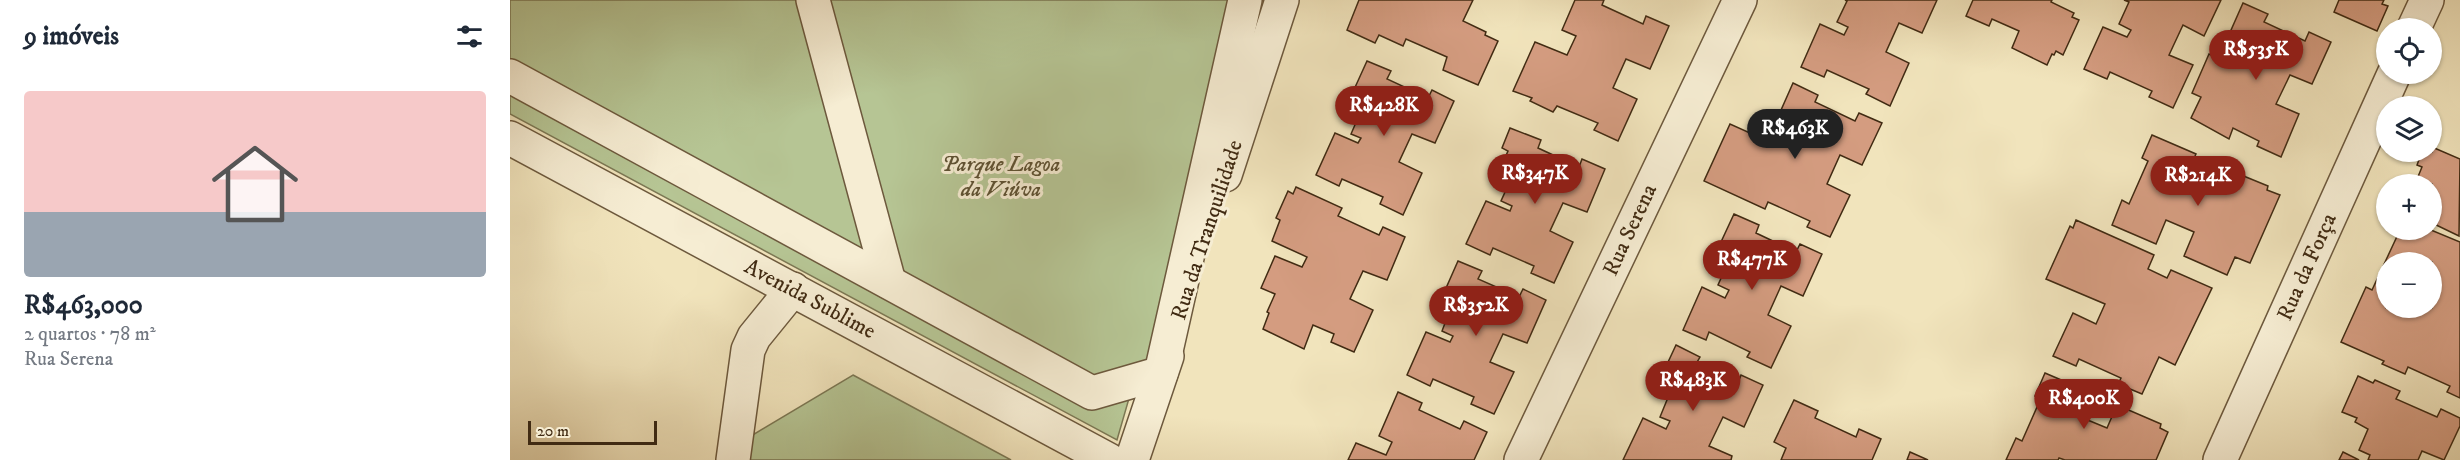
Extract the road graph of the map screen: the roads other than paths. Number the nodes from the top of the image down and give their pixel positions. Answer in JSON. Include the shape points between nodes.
{"nodes":[{"id":1,"x":813,"y":0,"type":"edge"},
{"id":2,"x":1245,"y":0,"type":"edge"},
{"id":3,"x":1282,"y":0,"type":"edge"},
{"id":4,"x":1740,"y":0,"type":"edge"},
{"id":5,"x":2427,"y":0,"type":"edge"},
{"id":6,"x":2419,"y":18,"type":"edge"},
{"id":7,"x":510,"y":76,"type":"edge"},
{"id":8,"x":2389,"y":84,"type":"edge"},
{"id":9,"x":510,"y":138,"type":"edge"},
{"id":10,"x":889,"y":282,"type":"junction"},
{"id":11,"x":793,"y":289,"type":"junction"},
{"id":12,"x":1161,"y":373,"type":"junction"},
{"id":13,"x":733,"y":460,"type":"edge"},
{"id":14,"x":1109,"y":460,"type":"edge"},
{"id":15,"x":1132,"y":460,"type":"edge"},
{"id":16,"x":1521,"y":460,"type":"edge"},
{"id":17,"x":2220,"y":460,"type":"edge"}],
"edges":[{"from":1,"to":10,"type":"street"},
{"from":2,"to":12,"type":"street"},
{"from":3,"to":12,"type":"street","name":"Rua da Tranquilidade"},
{"from":4,"to":16,"type":"street","name":"Rua Serena"},
{"from":5,"to":6,"type":"street"},
{"from":7,"to":10,"type":"street"},
{"from":8,"to":17,"type":"street","name":"Rua da Força"},
{"from":9,"to":11,"type":"street","name":"Avenida Sublime"},
{"from":10,"to":12,"type":"street","via":[[1092,393]]},
{"from":11,"to":13,"type":"street","via":[[748,350]]},
{"from":11,"to":14,"type":"street","name":"Avenida Sublime"},
{"from":12,"to":15,"type":"street","name":"Rua da Tranquilidade"}]}
